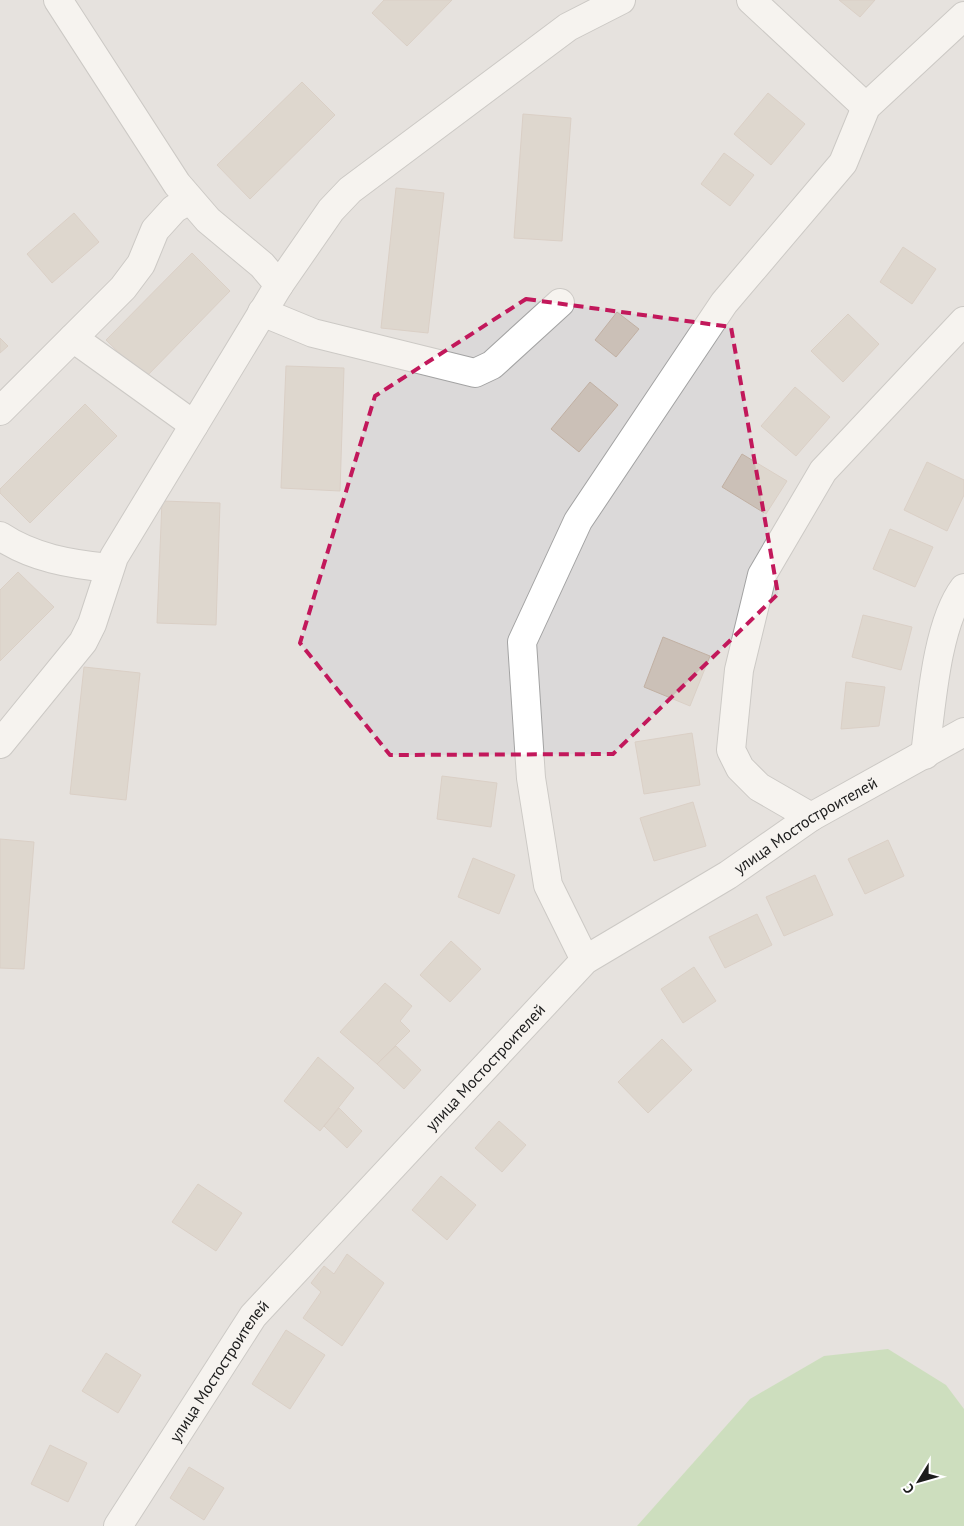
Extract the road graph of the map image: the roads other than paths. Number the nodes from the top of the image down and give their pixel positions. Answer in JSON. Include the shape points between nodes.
{"nodes":[{"id":1,"x":58,"y":0,"type":"edge"},
{"id":2,"x":621,"y":0,"type":"edge"},
{"id":3,"x":751,"y":0,"type":"edge"},
{"id":4,"x":964,"y":16,"type":"edge"},
{"id":5,"x":866,"y":107,"type":"junction"},
{"id":6,"x":189,"y":200,"type":"junction"},
{"id":7,"x":279,"y":285,"type":"junction"},
{"id":8,"x":560,"y":303,"type":"dead end"},
{"id":9,"x":262,"y":312,"type":"junction"},
{"id":10,"x":964,"y":321,"type":"edge"},
{"id":11,"x":73,"y":338,"type":"junction"},
{"id":12,"x":0,"y":411,"type":"edge"},
{"id":13,"x":194,"y":425,"type":"junction"},
{"id":14,"x":0,"y":536,"type":"edge"},
{"id":15,"x":109,"y":568,"type":"junction"},
{"id":16,"x":964,"y":588,"type":"edge"},
{"id":17,"x":964,"y":732,"type":"edge"},
{"id":18,"x":0,"y":744,"type":"edge"},
{"id":19,"x":925,"y":755,"type":"junction"},
{"id":20,"x":811,"y":817,"type":"junction"},
{"id":21,"x":585,"y":960,"type":"junction"},
{"id":22,"x":118,"y":1526,"type":"edge"}],
"edges":[{"from":1,"to":6,"type":"street"},
{"from":2,"to":7,"type":"street","via":[[568,27],[350,190],[331,210]]},
{"from":3,"to":5,"type":"street"},
{"from":4,"to":5,"type":"street"},
{"from":5,"to":21,"type":"street","via":[[843,163],[724,303],[578,521],[522,642],[531,778],[548,885]]},
{"from":6,"to":7,"type":"street","via":[[226,237],[262,265]]},
{"from":6,"to":11,"type":"street","via":[[163,220],[147,245],[134,276]]},
{"from":7,"to":9,"type":"street"},
{"from":8,"to":9,"type":"street","via":[[492,365],[475,373],[313,333]]},
{"from":9,"to":13,"type":"street"},
{"from":10,"to":20,"type":"street","via":[[823,471],[762,575],[739,670],[731,750],[740,768],[759,787]]},
{"from":11,"to":12,"type":"street"},
{"from":11,"to":13,"type":"street"},
{"from":13,"to":15,"type":"street"},
{"from":14,"to":15,"type":"street","via":[[54,560]]},
{"from":15,"to":18,"type":"street","via":[[104,590],[83,642]]},
{"from":16,"to":19,"type":"street","via":[[954,601],[934,673]]},
{"from":17,"to":19,"type":"street","name":"улица Мостостроителей"},
{"from":19,"to":20,"type":"street","name":"улица Мостостроителей"},
{"from":20,"to":21,"type":"street","name":"улица Мостостроителей","via":[[728,875]]},
{"from":21,"to":22,"type":"street","name":"улица Мостостроителей","via":[[253,1316]]}]}
